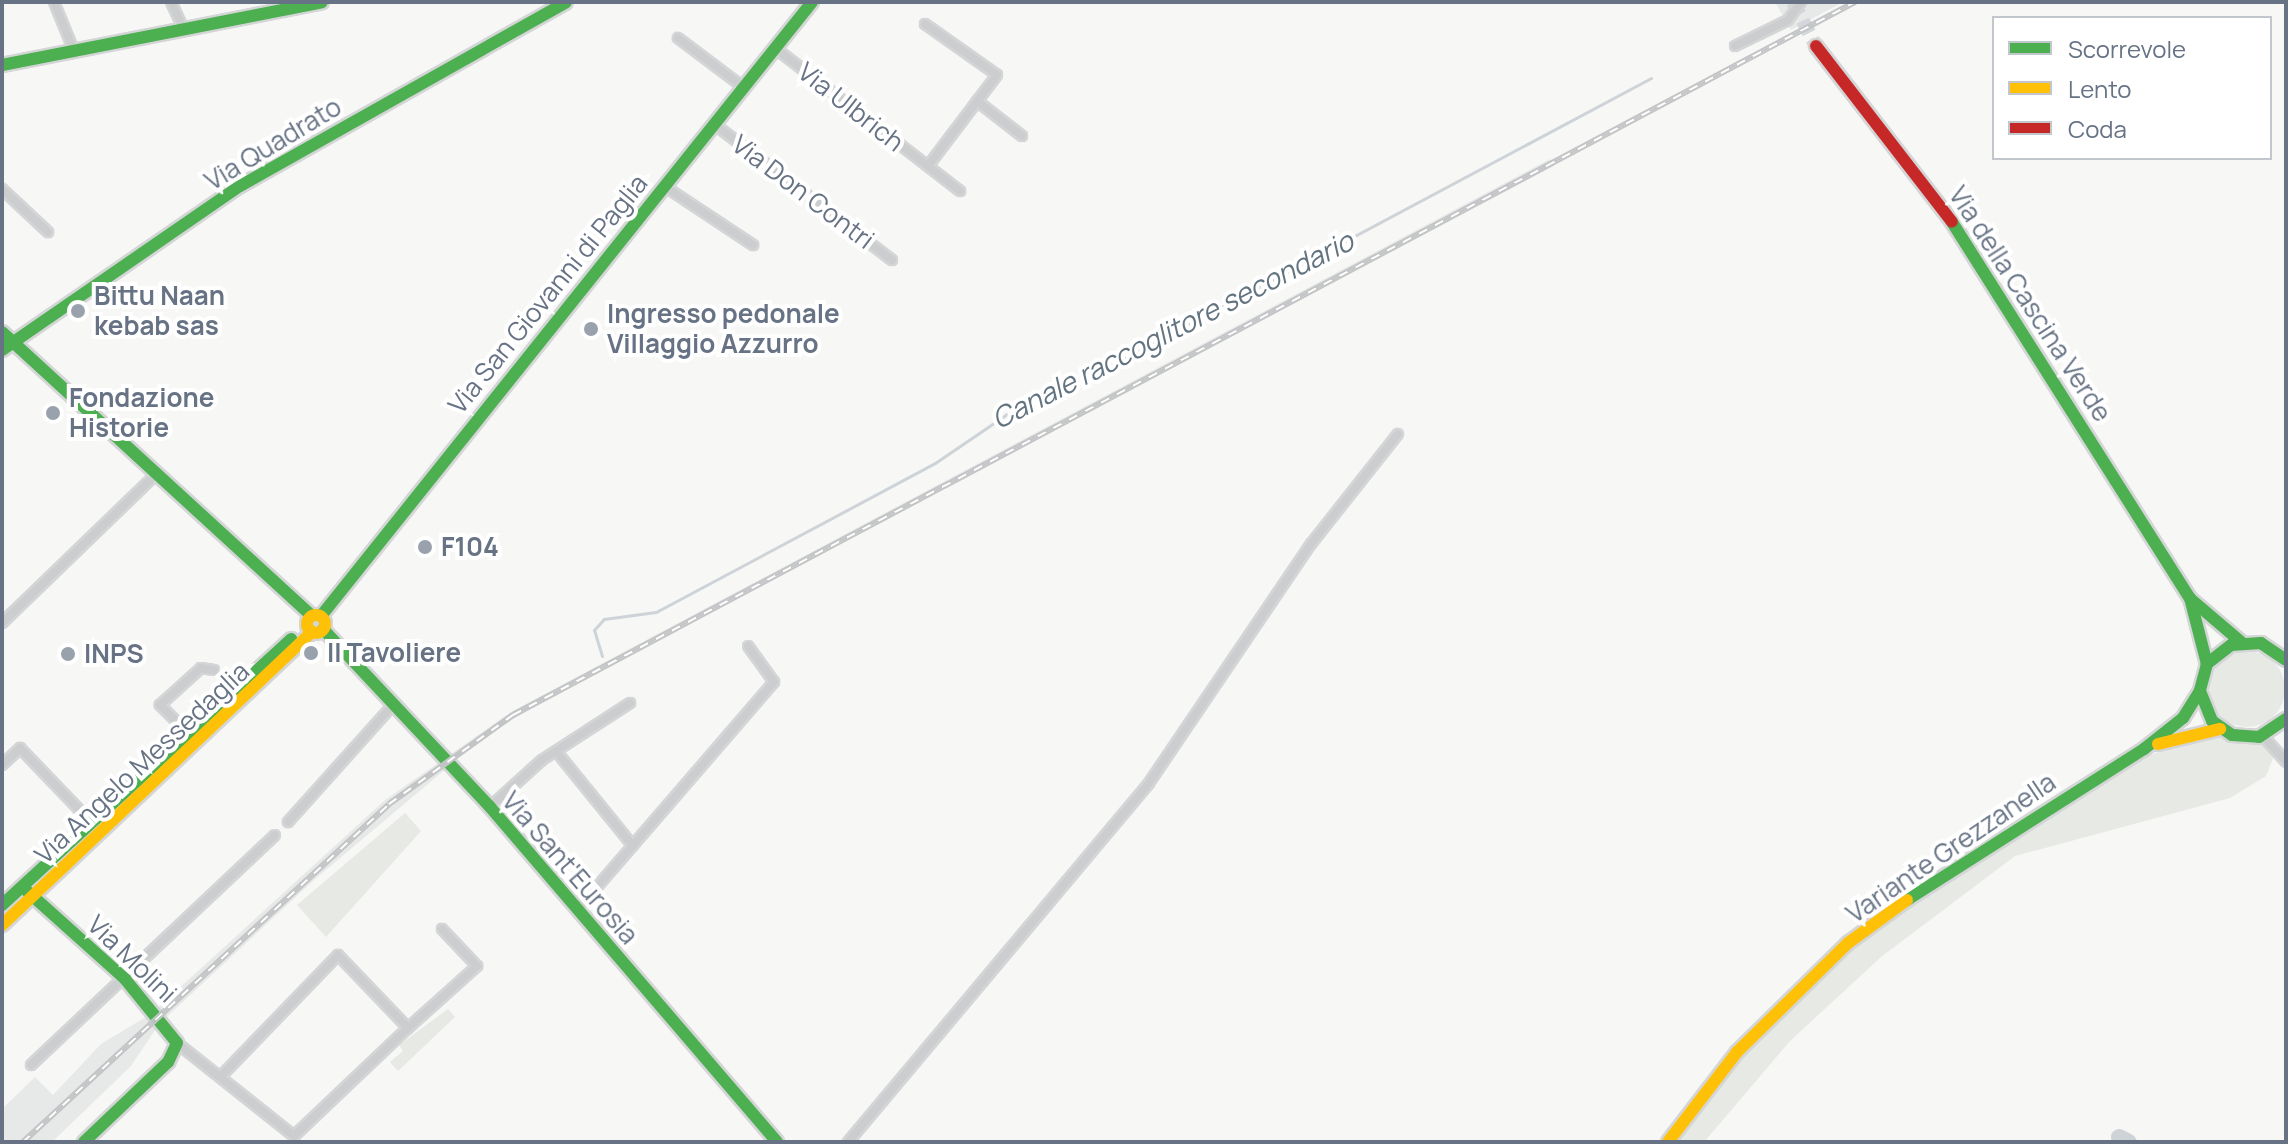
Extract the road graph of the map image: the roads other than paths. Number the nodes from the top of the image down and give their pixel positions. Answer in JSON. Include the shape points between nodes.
{"nodes":[{"id":1,"x":54,"y":2,"type":"edge"},
{"id":2,"x":171,"y":2,"type":"edge"},
{"id":3,"x":322,"y":2,"type":"edge"},
{"id":4,"x":566,"y":2,"type":"edge"},
{"id":5,"x":812,"y":2,"type":"edge"},
{"id":6,"x":1801,"y":2,"type":"edge"},
{"id":7,"x":925,"y":24,"type":"dead end"},
{"id":8,"x":184,"y":30,"type":"junction"},
{"id":9,"x":678,"y":38,"type":"dead end"},
{"id":10,"x":1735,"y":46,"type":"dead end"},
{"id":11,"x":1816,"y":46,"type":"tunnel mouth"},
{"id":12,"x":775,"y":48,"type":"junction"},
{"id":13,"x":74,"y":51,"type":"junction"},
{"id":14,"x":2,"y":65,"type":"edge"},
{"id":15,"x":743,"y":87,"type":"junction"},
{"id":16,"x":977,"y":101,"type":"junction"},
{"id":17,"x":714,"y":124,"type":"junction"},
{"id":18,"x":1022,"y":136,"type":"dead end"},
{"id":19,"x":928,"y":166,"type":"junction"},
{"id":20,"x":664,"y":186,"type":"junction"},
{"id":21,"x":2,"y":189,"type":"edge"},
{"id":22,"x":960,"y":191,"type":"dead end"},
{"id":23,"x":48,"y":232,"type":"dead end"},
{"id":24,"x":753,"y":245,"type":"dead end"},
{"id":25,"x":892,"y":260,"type":"dead end"},
{"id":26,"x":7,"y":336,"type":"edge"},
{"id":27,"x":2,"y":350,"type":"edge"},
{"id":28,"x":1398,"y":434,"type":"dead end"},
{"id":29,"x":153,"y":477,"type":"junction"},
{"id":30,"x":2190,"y":598,"type":"junction"},
{"id":31,"x":2,"y":623,"type":"edge"},
{"id":32,"x":315,"y":624,"type":"junction"},
{"id":33,"x":2241,"y":642,"type":"junction"},
{"id":34,"x":748,"y":646,"type":"dead end"},
{"id":35,"x":2284,"y":655,"type":"edge"},
{"id":36,"x":2207,"y":664,"type":"junction"},
{"id":37,"x":214,"y":670,"type":"dead end"},
{"id":38,"x":224,"y":678,"type":"dead end"},
{"id":39,"x":234,"y":690,"type":"junction"},
{"id":40,"x":2200,"y":691,"type":"junction"},
{"id":41,"x":630,"y":703,"type":"dead end"},
{"id":42,"x":393,"y":705,"type":"junction"},
{"id":43,"x":2285,"y":720,"type":"edge"},
{"id":44,"x":2220,"y":729,"type":"junction"},
{"id":45,"x":188,"y":733,"type":"junction"},
{"id":46,"x":2262,"y":735,"type":"junction"},
{"id":47,"x":2286,"y":736,"type":"edge"},
{"id":48,"x":2144,"y":749,"type":"junction"},
{"id":49,"x":556,"y":751,"type":"junction"},
{"id":50,"x":2286,"y":762,"type":"edge"},
{"id":51,"x":2,"y":765,"type":"edge"},
{"id":52,"x":490,"y":807,"type":"junction"},
{"id":53,"x":91,"y":822,"type":"junction"},
{"id":54,"x":288,"y":822,"type":"dead end"},
{"id":55,"x":275,"y":835,"type":"dead end"},
{"id":56,"x":633,"y":846,"type":"junction"},
{"id":57,"x":17,"y":892,"type":"junction"},
{"id":58,"x":33,"y":895,"type":"junction"},
{"id":59,"x":2,"y":905,"type":"edge"},
{"id":60,"x":578,"y":909,"type":"junction"},
{"id":61,"x":2,"y":925,"type":"edge"},
{"id":62,"x":442,"y":929,"type":"dead end"},
{"id":63,"x":125,"y":979,"type":"junction"},
{"id":64,"x":408,"y":1028,"type":"junction"},
{"id":65,"x":177,"y":1043,"type":"junction"},
{"id":66,"x":31,"y":1065,"type":"dead end"},
{"id":67,"x":221,"y":1076,"type":"junction"},
{"id":68,"x":84,"y":1142,"type":"edge"},
{"id":69,"x":777,"y":1142,"type":"edge"},
{"id":70,"x":848,"y":1142,"type":"edge"},
{"id":71,"x":1668,"y":1142,"type":"edge"}],
"edges":[{"from":1,"to":13,"type":"street"},
{"from":2,"to":8,"type":"street"},
{"from":3,"to":8,"type":"main road"},
{"from":4,"to":26,"type":"main road","name":"Via Quadrato","via":[[240,186]]},
{"from":5,"to":12,"type":"main road","name":"Via San Giovanni di Paglia"},
{"from":6,"to":10,"type":"street","via":[[1788,20]]},
{"from":7,"to":16,"type":"street","name":"Via Ulbrich","via":[[997,75]]},
{"from":8,"to":13,"type":"main road"},
{"from":9,"to":15,"type":"street"},
{"from":11,"to":30,"type":"main road","name":"Via della Cascina Verde","via":[[1946,208]]},
{"from":12,"to":15,"type":"main road","name":"Via San Giovanni di Paglia"},
{"from":12,"to":19,"type":"street","name":"Via Ulbrich"},
{"from":13,"to":14,"type":"main road"},
{"from":15,"to":17,"type":"main road","name":"Via San Giovanni di Paglia"},
{"from":16,"to":18,"type":"street"},
{"from":16,"to":19,"type":"street","name":"Via Ulbrich"},
{"from":17,"to":20,"type":"main road","name":"Via San Giovanni di Paglia"},
{"from":17,"to":25,"type":"street","name":"Via Don Contri"},
{"from":19,"to":22,"type":"street","name":"Via Ulbrich"},
{"from":20,"to":24,"type":"street"},
{"from":20,"to":32,"type":"main road","name":"Via San Giovanni di Paglia"},
{"from":21,"to":23,"type":"street"},
{"from":26,"to":27,"type":"main road","name":"Via Quadrato"},
{"from":26,"to":29,"type":"main road","name":"Via Sant'Eurosia"},
{"from":28,"to":70,"type":"street","via":[[1311,544],[1149,783]]},
{"from":29,"to":31,"type":"street"},
{"from":29,"to":32,"type":"main road","name":"Via Sant'Eurosia"},
{"from":30,"to":33,"type":"main road"},
{"from":30,"to":36,"type":"main road"},
{"from":32,"to":39,"type":"main road","name":"Via Angelo Messedaglia"},
{"from":32,"to":42,"type":"main road","name":"Via Sant'Eurosia"},
{"from":32,"to":58,"type":"main road","name":"Via Angelo Messedaglia"},
{"from":33,"to":35,"type":"main road"},
{"from":33,"to":36,"type":"main road"},
{"from":34,"to":56,"type":"street","via":[[774,682]]},
{"from":36,"to":40,"type":"main road","name":"Variante Grezzanella"},
{"from":37,"to":45,"type":"street","name":"Via Angelo Messedaglia","via":[[201,668],[160,705]]},
{"from":38,"to":39,"type":"street","name":"Via Angelo Messedaglia"},
{"from":39,"to":45,"type":"main road","name":"Via Angelo Messedaglia"},
{"from":40,"to":44,"type":"main road"},
{"from":40,"to":48,"type":"main road","name":"Variante Grezzanella","via":[[2183,718]]},
{"from":41,"to":49,"type":"street"},
{"from":42,"to":52,"type":"main road","name":"Via Sant'Eurosia"},
{"from":42,"to":54,"type":"street"},
{"from":43,"to":46,"type":"main road"},
{"from":43,"to":47,"type":"street"},
{"from":44,"to":46,"type":"main road","name":"Variante Grezzanella"},
{"from":44,"to":48,"type":"main road","name":"Variante Grezzanella"},
{"from":45,"to":53,"type":"main road","name":"Via Angelo Messedaglia"},
{"from":46,"to":50,"type":"street"},
{"from":48,"to":71,"type":"main road","name":"Variante Grezzanella","via":[[1946,871],[1848,943],[1737,1052]]},
{"from":49,"to":52,"type":"street"},
{"from":49,"to":56,"type":"street"},
{"from":51,"to":53,"type":"street","via":[[20,748]]},
{"from":52,"to":60,"type":"main road","name":"Via Sant'Eurosia"},
{"from":53,"to":57,"type":"main road","name":"Via Angelo Messedaglia"},
{"from":55,"to":63,"type":"street"},
{"from":56,"to":60,"type":"street"},
{"from":57,"to":58,"type":"main road"},
{"from":57,"to":59,"type":"main road","name":"Via Angelo Messedaglia"},
{"from":58,"to":61,"type":"main road","name":"Via Angelo Messedaglia"},
{"from":58,"to":63,"type":"main road","name":"Via Molini"},
{"from":60,"to":69,"type":"main road","name":"Via Sant'Eurosia"},
{"from":62,"to":64,"type":"street","via":[[477,966]]},
{"from":63,"to":65,"type":"main road","name":"Via Molini"},
{"from":63,"to":66,"type":"street"},
{"from":64,"to":67,"type":"street","via":[[294,1136]]},
{"from":64,"to":67,"type":"street","via":[[338,955]]},
{"from":65,"to":67,"type":"street"},
{"from":65,"to":68,"type":"main road","name":"Via Molini","via":[[168,1062]]}]}
